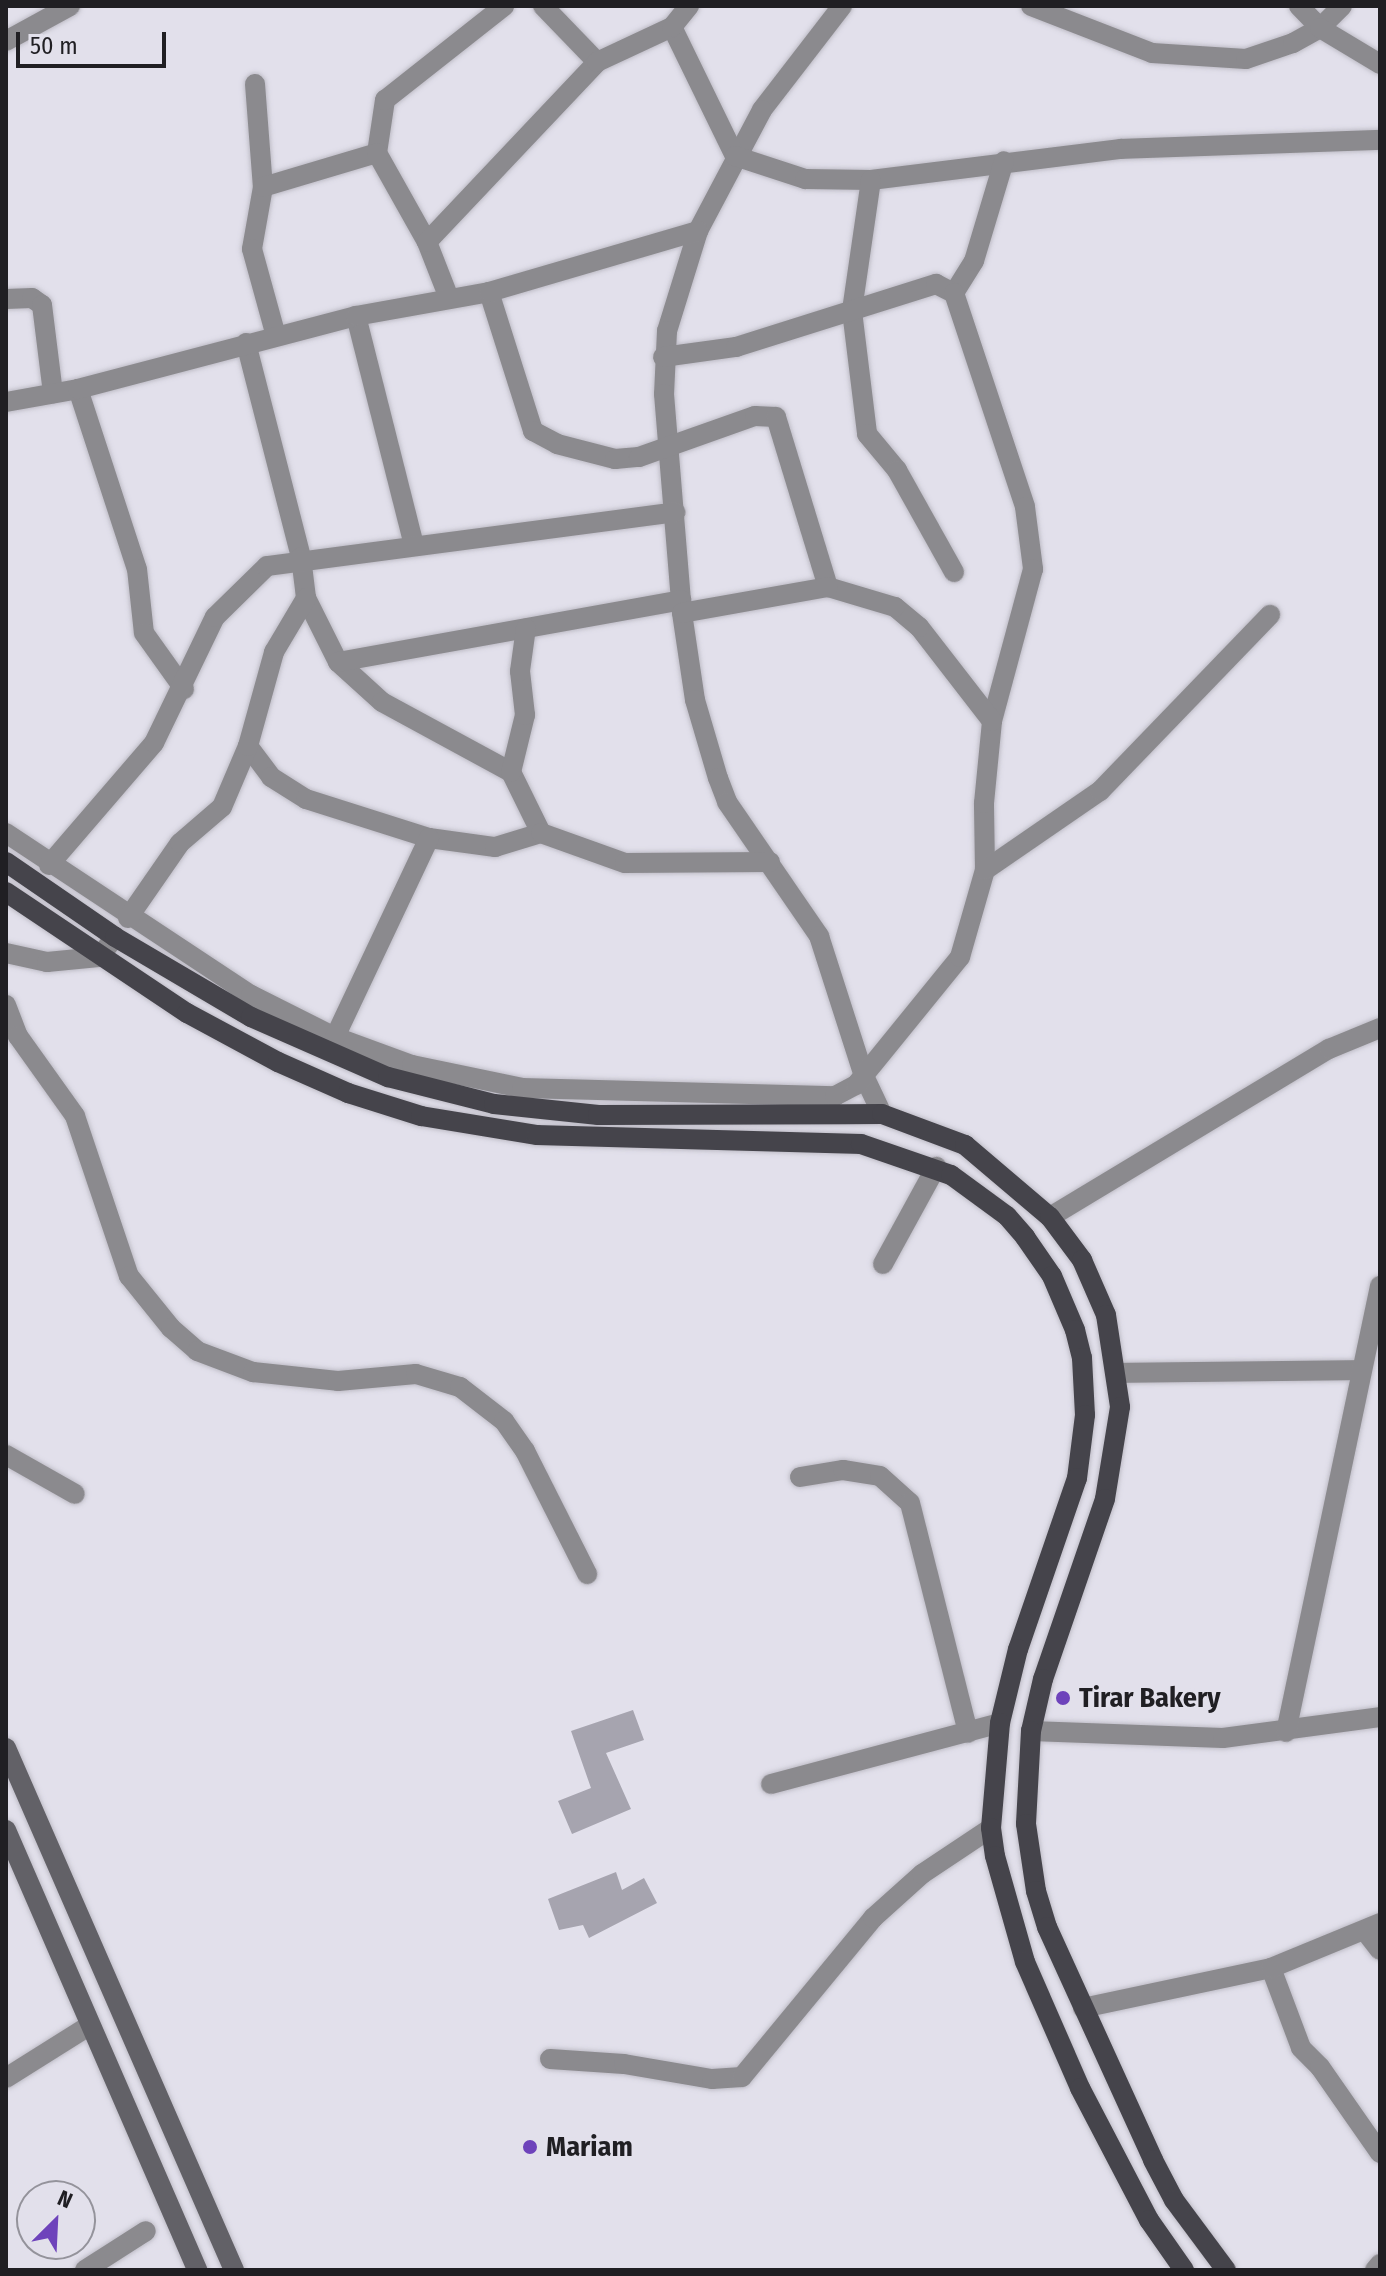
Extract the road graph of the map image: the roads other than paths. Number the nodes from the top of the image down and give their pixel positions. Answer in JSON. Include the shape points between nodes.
{"nodes":[{"id":1,"x":70,"y":6,"type":"edge"},
{"id":2,"x":504,"y":6,"type":"edge"},
{"id":3,"x":543,"y":6,"type":"edge"},
{"id":4,"x":689,"y":6,"type":"edge"},
{"id":5,"x":842,"y":6,"type":"edge"},
{"id":6,"x":1031,"y":6,"type":"edge"},
{"id":7,"x":1299,"y":6,"type":"edge"},
{"id":8,"x":1342,"y":6,"type":"edge"},
{"id":9,"x":672,"y":27,"type":"junction"},
{"id":10,"x":1320,"y":28,"type":"junction"},
{"id":11,"x":6,"y":41,"type":"edge"},
{"id":12,"x":597,"y":62,"type":"junction"},
{"id":13,"x":1380,"y":64,"type":"edge"},
{"id":14,"x":255,"y":84,"type":"dead end"},
{"id":15,"x":1380,"y":140,"type":"edge"},
{"id":16,"x":377,"y":153,"type":"junction"},
{"id":17,"x":735,"y":156,"type":"junction"},
{"id":18,"x":1004,"y":161,"type":"junction"},
{"id":19,"x":871,"y":180,"type":"junction"},
{"id":20,"x":263,"y":187,"type":"junction"},
{"id":21,"x":698,"y":231,"type":"junction"},
{"id":22,"x":427,"y":242,"type":"junction"},
{"id":23,"x":489,"y":292,"type":"junction"},
{"id":24,"x":954,"y":293,"type":"junction"},
{"id":25,"x":449,"y":298,"type":"junction"},
{"id":26,"x":6,"y":299,"type":"edge"},
{"id":27,"x":852,"y":311,"type":"junction"},
{"id":28,"x":356,"y":316,"type":"junction"},
{"id":29,"x":276,"y":336,"type":"junction"},
{"id":30,"x":246,"y":343,"type":"junction"},
{"id":31,"x":663,"y":357,"type":"junction"},
{"id":32,"x":78,"y":389,"type":"junction"},
{"id":33,"x":53,"y":393,"type":"junction"},
{"id":34,"x":6,"y":402,"type":"edge"},
{"id":35,"x":670,"y":446,"type":"junction"},
{"id":36,"x":675,"y":512,"type":"junction"},
{"id":37,"x":414,"y":546,"type":"junction"},
{"id":38,"x":301,"y":557,"type":"junction"},
{"id":39,"x":954,"y":572,"type":"dead end"},
{"id":40,"x":828,"y":587,"type":"junction"},
{"id":41,"x":306,"y":598,"type":"junction"},
{"id":42,"x":681,"y":606,"type":"junction"},
{"id":43,"x":1270,"y":615,"type":"dead end"},
{"id":44,"x":526,"y":628,"type":"junction"},
{"id":45,"x":338,"y":662,"type":"junction"},
{"id":46,"x":184,"y":689,"type":"junction"},
{"id":47,"x":992,"y":721,"type":"junction"},
{"id":48,"x":248,"y":746,"type":"junction"},
{"id":49,"x":511,"y":772,"type":"junction"},
{"id":50,"x":6,"y":833,"type":"edge"},
{"id":51,"x":541,"y":833,"type":"junction"},
{"id":52,"x":429,"y":838,"type":"junction"},
{"id":53,"x":6,"y":862,"type":"edge"},
{"id":54,"x":770,"y":862,"type":"junction"},
{"id":55,"x":49,"y":865,"type":"junction"},
{"id":56,"x":985,"y":870,"type":"junction"},
{"id":57,"x":6,"y":892,"type":"edge"},
{"id":58,"x":128,"y":918,"type":"junction"},
{"id":59,"x":115,"y":937,"type":"junction"},
{"id":60,"x":6,"y":953,"type":"edge"},
{"id":61,"x":99,"y":957,"type":"junction"},
{"id":62,"x":205,"y":991,"type":"junction"},
{"id":63,"x":6,"y":1005,"type":"edge"},
{"id":64,"x":187,"y":1013,"type":"junction"},
{"id":65,"x":1380,"y":1028,"type":"edge"},
{"id":66,"x":335,"y":1037,"type":"junction"},
{"id":67,"x":864,"y":1076,"type":"junction"},
{"id":68,"x":835,"y":1096,"type":"junction"},
{"id":69,"x":877,"y":1113,"type":"junction"},
{"id":70,"x":965,"y":1145,"type":"junction"},
{"id":71,"x":943,"y":1171,"type":"junction"},
{"id":72,"x":1050,"y":1217,"type":"junction"},
{"id":73,"x":883,"y":1264,"type":"dead end"},
{"id":74,"x":1380,"y":1286,"type":"edge"},
{"id":75,"x":1359,"y":1370,"type":"junction"},
{"id":76,"x":1118,"y":1373,"type":"junction"},
{"id":77,"x":6,"y":1455,"type":"edge"},
{"id":78,"x":800,"y":1477,"type":"dead end"},
{"id":79,"x":75,"y":1494,"type":"dead end"},
{"id":80,"x":587,"y":1574,"type":"dead end"},
{"id":81,"x":1380,"y":1717,"type":"edge"},
{"id":82,"x":1000,"y":1723,"type":"junction"},
{"id":83,"x":1031,"y":1731,"type":"junction"},
{"id":84,"x":1286,"y":1732,"type":"junction"},
{"id":85,"x":968,"y":1733,"type":"junction"},
{"id":86,"x":6,"y":1748,"type":"edge"},
{"id":87,"x":771,"y":1784,"type":"dead end"},
{"id":88,"x":991,"y":1828,"type":"junction"},
{"id":89,"x":6,"y":1830,"type":"edge"},
{"id":90,"x":1031,"y":1854,"type":"junction"},
{"id":91,"x":997,"y":1863,"type":"junction"},
{"id":92,"x":1372,"y":1927,"type":"edge"},
{"id":93,"x":1380,"y":1950,"type":"edge"},
{"id":94,"x":1271,"y":1968,"type":"junction"},
{"id":95,"x":1083,"y":2008,"type":"junction"},
{"id":96,"x":90,"y":2025,"type":"junction"},
{"id":97,"x":550,"y":2059,"type":"dead end"},
{"id":98,"x":6,"y":2078,"type":"edge"},
{"id":99,"x":1380,"y":2153,"type":"edge"},
{"id":100,"x":191,"y":2170,"type":"junction"},
{"id":101,"x":160,"y":2186,"type":"junction"},
{"id":102,"x":146,"y":2231,"type":"dead end"},
{"id":103,"x":1380,"y":2264,"type":"edge"},
{"id":104,"x":85,"y":2270,"type":"edge"},
{"id":105,"x":197,"y":2270,"type":"edge"},
{"id":106,"x":234,"y":2270,"type":"edge"},
{"id":107,"x":1184,"y":2270,"type":"edge"},
{"id":108,"x":1226,"y":2270,"type":"edge"},
{"id":109,"x":1375,"y":2270,"type":"edge"}],
"edges":[{"from":1,"to":11,"type":"street"},
{"from":2,"to":16,"type":"street","via":[[385,100]]},
{"from":3,"to":12,"type":"street"},
{"from":4,"to":9,"type":"street"},
{"from":5,"to":17,"type":"street","via":[[771,96]]},
{"from":6,"to":10,"type":"street","via":[[1174,58],[1260,56]]},
{"from":7,"to":10,"type":"street"},
{"from":8,"to":10,"type":"street"},
{"from":9,"to":12,"type":"street"},
{"from":9,"to":17,"type":"street"},
{"from":10,"to":13,"type":"street"},
{"from":12,"to":22,"type":"street"},
{"from":14,"to":20,"type":"street"},
{"from":15,"to":18,"type":"street","via":[[1290,147],[1178,146]]},
{"from":16,"to":20,"type":"street"},
{"from":16,"to":22,"type":"street"},
{"from":17,"to":19,"type":"street","via":[[805,179]]},
{"from":17,"to":21,"type":"street"},
{"from":18,"to":19,"type":"street"},
{"from":18,"to":24,"type":"street","via":[[974,261]]},
{"from":19,"to":27,"type":"street"},
{"from":20,"to":29,"type":"street","via":[[253,262]]},
{"from":21,"to":23,"type":"street"},
{"from":21,"to":31,"type":"street"},
{"from":22,"to":25,"type":"street"},
{"from":23,"to":25,"type":"street"},
{"from":23,"to":35,"type":"street","via":[[533,431],[557,444],[615,459]]},
{"from":24,"to":27,"type":"street","via":[[936,284]]},
{"from":24,"to":47,"type":"street","via":[[1025,507],[1033,569]]},
{"from":25,"to":28,"type":"street"},
{"from":26,"to":33,"type":"street","via":[[32,298],[42,305]]},
{"from":27,"to":31,"type":"street","via":[[736,347]]},
{"from":27,"to":39,"type":"street","via":[[867,434],[897,470]]},
{"from":28,"to":29,"type":"street"},
{"from":28,"to":37,"type":"street"},
{"from":29,"to":30,"type":"street"},
{"from":30,"to":32,"type":"street"},
{"from":30,"to":38,"type":"street"},
{"from":31,"to":35,"type":"street"},
{"from":32,"to":33,"type":"street"},
{"from":32,"to":46,"type":"street","via":[[137,569],[144,633]]},
{"from":33,"to":34,"type":"street"},
{"from":35,"to":36,"type":"street"},
{"from":35,"to":40,"type":"street","via":[[755,416],[776,417]]},
{"from":36,"to":37,"type":"street"},
{"from":36,"to":42,"type":"street"},
{"from":37,"to":38,"type":"street"},
{"from":38,"to":41,"type":"street"},
{"from":38,"to":46,"type":"street","via":[[267,566],[215,617],[196,647]]},
{"from":40,"to":42,"type":"street"},
{"from":40,"to":47,"type":"street","via":[[895,607],[910,618]]},
{"from":41,"to":45,"type":"street"},
{"from":41,"to":48,"type":"street","via":[[274,652]]},
{"from":42,"to":44,"type":"street"},
{"from":42,"to":54,"type":"street","via":[[695,700],[718,778],[727,802]]},
{"from":43,"to":56,"type":"street","via":[[1100,791]]},
{"from":44,"to":45,"type":"street"},
{"from":44,"to":49,"type":"street","via":[[520,671],[525,715]]},
{"from":45,"to":49,"type":"street","via":[[382,702]]},
{"from":46,"to":55,"type":"street","via":[[154,743]]},
{"from":47,"to":56,"type":"street"},
{"from":48,"to":52,"type":"street","via":[[271,777],[306,799]]},
{"from":48,"to":58,"type":"street","via":[[222,807],[180,843]]},
{"from":49,"to":51,"type":"street"},
{"from":50,"to":55,"type":"street"},
{"from":51,"to":52,"type":"street","via":[[495,847]]},
{"from":51,"to":54,"type":"street","via":[[625,863]]},
{"from":52,"to":66,"type":"street"},
{"from":53,"to":59,"type":"main road"},
{"from":54,"to":67,"type":"street","via":[[828,956]]},
{"from":55,"to":58,"type":"street"},
{"from":56,"to":67,"type":"street","via":[[951,973]]},
{"from":57,"to":61,"type":"main road"},
{"from":58,"to":66,"type":"street","via":[[251,995]]},
{"from":59,"to":61,"type":"street"},
{"from":59,"to":62,"type":"main road"},
{"from":60,"to":61,"type":"street","via":[[47,962]]},
{"from":61,"to":64,"type":"main road"},
{"from":62,"to":64,"type":"main road"},
{"from":62,"to":69,"type":"main road","via":[[356,1066],[494,1104],[598,1115]]},
{"from":63,"to":80,"type":"street","via":[[18,1036],[75,1116],[129,1276],[171,1328],[197,1351],[253,1372],[338,1381],[416,1374],[460,1387],[504,1421],[525,1451]]},
{"from":64,"to":71,"type":"main road","via":[[311,1078],[421,1116],[592,1139],[861,1144]]},
{"from":65,"to":72,"type":"street","via":[[1329,1049]]},
{"from":66,"to":68,"type":"street","via":[[412,1065],[522,1088]]},
{"from":67,"to":68,"type":"street"},
{"from":67,"to":69,"type":"street"},
{"from":68,"to":69,"type":"street"},
{"from":69,"to":70,"type":"main road"},
{"from":70,"to":71,"type":"main road"},
{"from":70,"to":72,"type":"main road"},
{"from":71,"to":73,"type":"street"},
{"from":71,"to":82,"type":"main road","via":[[1007,1216],[1052,1276],[1075,1330],[1085,1383],[1077,1478],[1018,1649]]},
{"from":72,"to":76,"type":"main road","via":[[1096,1290]]},
{"from":74,"to":75,"type":"street"},
{"from":75,"to":76,"type":"street"},
{"from":75,"to":84,"type":"street","via":[[1327,1552]]},
{"from":76,"to":83,"type":"main road","via":[[1114,1462]]},
{"from":77,"to":79,"type":"street"},
{"from":78,"to":85,"type":"street","via":[[843,1470],[880,1476],[910,1503]]},
{"from":81,"to":84,"type":"street"},
{"from":82,"to":85,"type":"street"},
{"from":82,"to":88,"type":"main road"},
{"from":83,"to":84,"type":"street","via":[[1158,1739]]},
{"from":83,"to":90,"type":"main road","via":[[1026,1794]]},
{"from":85,"to":87,"type":"street"},
{"from":86,"to":100,"type":"main road"},
{"from":88,"to":91,"type":"main road"},
{"from":88,"to":97,"type":"street","via":[[922,1874],[873,1918],[742,2077],[712,2079],[624,2064]]},
{"from":89,"to":96,"type":"main road"},
{"from":90,"to":91,"type":"main road"},
{"from":90,"to":95,"type":"main road","via":[[1047,1927]]},
{"from":91,"to":107,"type":"main road","via":[[1025,1962],[1080,2088],[1149,2220]]},
{"from":92,"to":93,"type":"street"},
{"from":92,"to":94,"type":"street"},
{"from":94,"to":95,"type":"street"},
{"from":94,"to":99,"type":"street","via":[[1301,2048]]},
{"from":95,"to":108,"type":"main road","via":[[1174,2200]]},
{"from":96,"to":98,"type":"street"},
{"from":96,"to":101,"type":"main road"},
{"from":100,"to":101,"type":"main road"},
{"from":100,"to":106,"type":"main road"},
{"from":101,"to":105,"type":"main road"},
{"from":102,"to":104,"type":"street"},
{"from":103,"to":109,"type":"street"}]}
